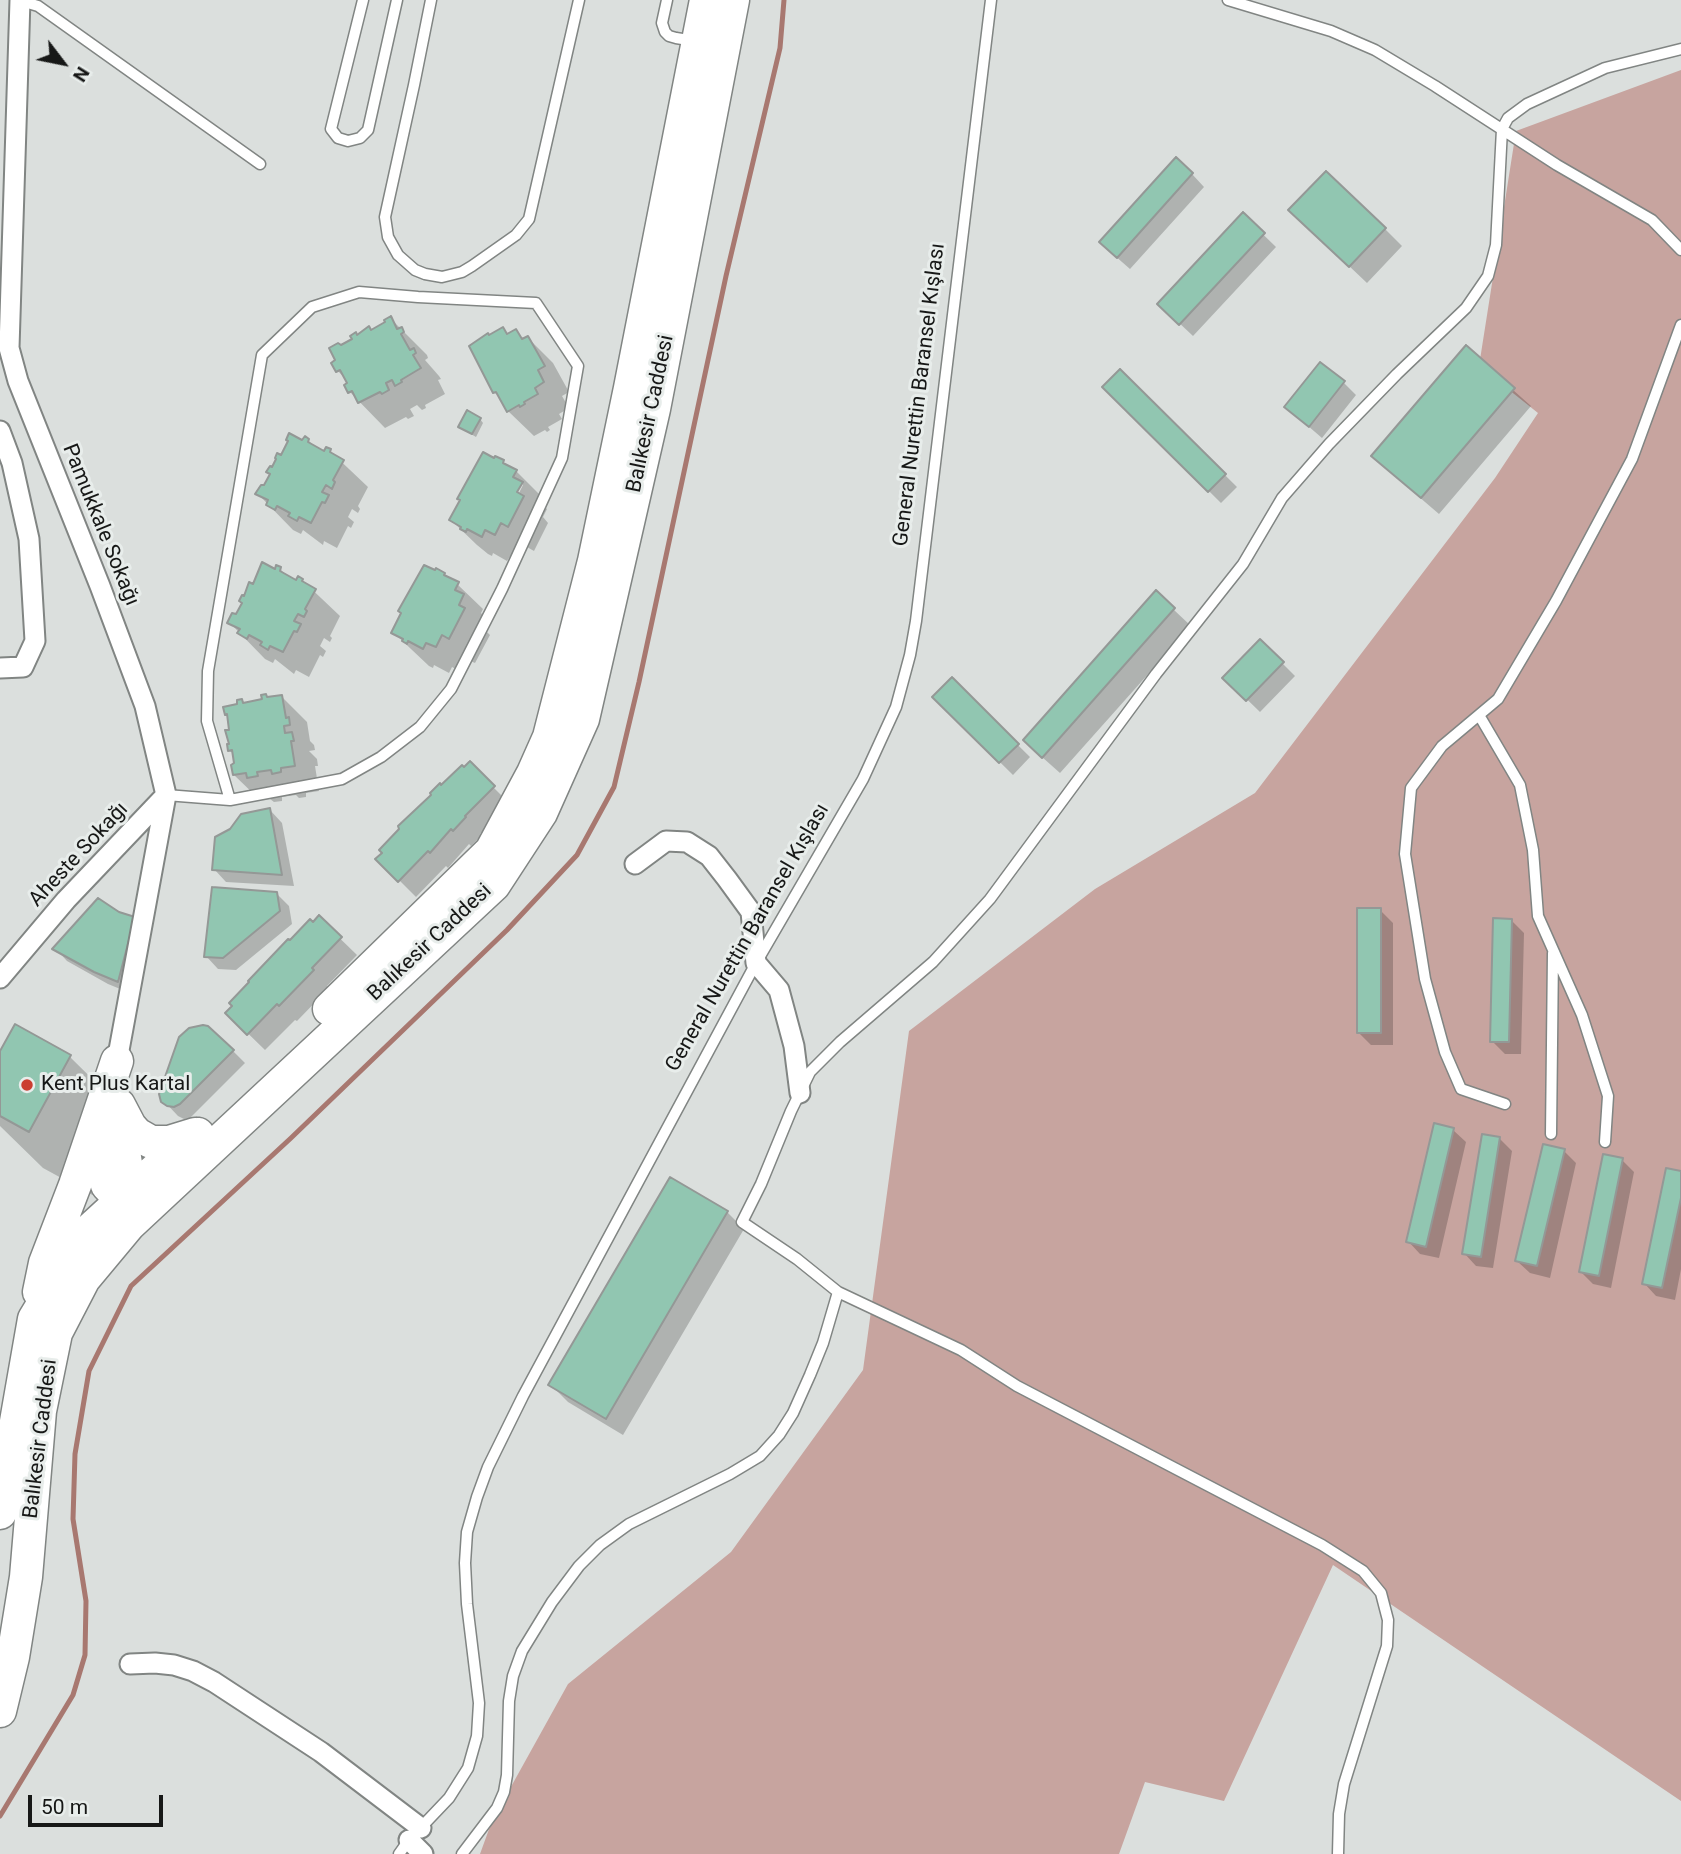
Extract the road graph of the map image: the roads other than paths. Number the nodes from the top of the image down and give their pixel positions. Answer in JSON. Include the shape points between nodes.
{"nodes":[{"id":1,"x":363,"y":0,"type":"edge"},
{"id":2,"x":397,"y":0,"type":"edge"},
{"id":3,"x":431,"y":0,"type":"edge"},
{"id":4,"x":579,"y":0,"type":"edge"},
{"id":5,"x":667,"y":0,"type":"edge"},
{"id":6,"x":706,"y":0,"type":"edge"},
{"id":7,"x":733,"y":0,"type":"edge"},
{"id":8,"x":991,"y":0,"type":"edge"},
{"id":9,"x":1228,"y":0,"type":"edge"},
{"id":10,"x":21,"y":1,"type":"edge"},
{"id":11,"x":698,"y":42,"type":"junction"},
{"id":12,"x":1681,"y":49,"type":"edge"},
{"id":13,"x":1502,"y":130,"type":"junction"},
{"id":14,"x":260,"y":164,"type":"dead end"},
{"id":15,"x":1681,"y":250,"type":"edge"},
{"id":16,"x":1681,"y":326,"type":"edge"},
{"id":17,"x":0,"y":431,"type":"edge"},
{"id":18,"x":0,"y":668,"type":"edge"},
{"id":19,"x":1479,"y":715,"type":"junction"},
{"id":20,"x":166,"y":795,"type":"junction"},
{"id":21,"x":230,"y":800,"type":"junction"},
{"id":22,"x":635,"y":864,"type":"dead end"},
{"id":23,"x":1553,"y":949,"type":"junction"},
{"id":24,"x":757,"y":962,"type":"junction"},
{"id":25,"x":0,"y":978,"type":"edge"},
{"id":26,"x":117,"y":1061,"type":"joint"},
{"id":27,"x":800,"y":1093,"type":"junction"},
{"id":28,"x":1505,"y":1104,"type":"dead end"},
{"id":29,"x":109,"y":1111,"type":"junction"},
{"id":30,"x":199,"y":1132,"type":"junction"},
{"id":31,"x":1551,"y":1134,"type":"dead end"},
{"id":32,"x":1605,"y":1142,"type":"dead end"},
{"id":33,"x":135,"y":1200,"type":"junction"},
{"id":34,"x":838,"y":1292,"type":"junction"},
{"id":35,"x":45,"y":1326,"type":"junction"},
{"id":36,"x":0,"y":1513,"type":"edge"},
{"id":37,"x":130,"y":1664,"type":"dead end"},
{"id":38,"x":0,"y":1711,"type":"edge"},
{"id":39,"x":408,"y":1846,"type":"edge"},
{"id":40,"x":462,"y":1854,"type":"edge"},
{"id":41,"x":1338,"y":1854,"type":"edge"}],
"edges":[{"from":1,"to":2,"type":"lane","via":[[331,129],[348,141],[368,130]]},
{"from":3,"to":4,"type":"lane","via":[[385,217],[391,245],[406,263],[442,277],[472,266],[516,235],[529,219]]},
{"from":5,"to":11,"type":"lane","via":[[662,23],[665,32]]},
{"from":6,"to":11,"type":"main road","name":"Balıkesir Caddesi"},
{"from":7,"to":33,"type":"main road","name":"Balıkesir Caddesi","via":[[654,409],[583,719],[541,813],[495,885]]},
{"from":8,"to":24,"type":"lane","name":"General Nurettin Baransel Kışlası","via":[[916,621],[904,682],[863,779]]},
{"from":9,"to":13,"type":"lane","via":[[1331,31],[1375,50]]},
{"from":10,"to":14,"type":"lane","via":[[38,6]]},
{"from":10,"to":20,"type":"street","name":"Pamukkale Sokağı","via":[[9,348],[145,706]]},
{"from":11,"to":30,"type":"main road","name":"Balıkesir Caddesi","via":[[594,561],[549,737],[533,773],[491,851]]},
{"from":12,"to":13,"type":"lane","via":[[1605,68],[1563,86],[1527,104],[1508,118]]},
{"from":13,"to":15,"type":"lane","via":[[1652,220]]},
{"from":13,"to":27,"type":"lane","via":[[1496,245],[1488,276],[1466,308],[1397,374],[1282,498],[1243,564],[990,899],[933,962],[810,1072]]},
{"from":16,"to":19,"type":"lane","via":[[1632,459],[1524,656],[1498,699]]},
{"from":17,"to":18,"type":"street","via":[[29,539],[35,642],[23,667]]},
{"from":19,"to":23,"type":"lane","via":[[1520,785],[1533,850],[1538,916]]},
{"from":19,"to":28,"type":"lane","via":[[1442,746],[1411,788],[1405,854],[1425,979],[1445,1052],[1461,1089]]},
{"from":20,"to":21,"type":"lane"},
{"from":20,"to":25,"type":"street","name":"Aheste Sokağı","via":[[66,900]]},
{"from":20,"to":26,"type":"street","name":"Pamukkale Sokağı"},
{"from":21,"to":21,"type":"lane","via":[[342,779],[420,727],[451,689],[562,458],[578,366],[536,303],[359,292],[312,307],[262,355],[208,671],[207,721]]},
{"from":22,"to":24,"type":"street","via":[[666,841],[687,842],[709,856],[751,912]]},
{"from":23,"to":31,"type":"lane"},
{"from":23,"to":32,"type":"lane","via":[[1582,1015],[1608,1096]]},
{"from":24,"to":27,"type":"street","via":[[779,990],[794,1046]]},
{"from":24,"to":39,"type":"lane","name":"General Nurettin Baransel Kışlası","via":[[523,1395],[477,1497],[467,1532],[465,1563],[479,1703],[477,1736],[468,1768],[456,1788]]},
{"from":26,"to":29,"type":"main road"},
{"from":27,"to":34,"type":"lane","via":[[741,1222]]},
{"from":29,"to":30,"type":"main road","via":[[151,1142],[169,1142]]},
{"from":29,"to":33,"type":"main road"},
{"from":29,"to":35,"type":"main road","via":[[45,1263]]},
{"from":30,"to":33,"type":"main road","name":"Balıkesir Caddesi"},
{"from":33,"to":35,"type":"main road","name":"Balıkesir Caddesi","via":[[86,1233]]},
{"from":34,"to":40,"type":"lane","via":[[810,1375],[779,1436],[760,1456],[629,1524],[600,1545],[552,1602],[522,1651],[513,1676],[504,1792]]},
{"from":34,"to":41,"type":"lane","via":[[961,1350],[1017,1387],[1322,1545],[1363,1571],[1381,1593],[1388,1620],[1387,1646],[1344,1784]]},
{"from":35,"to":36,"type":"main road","name":"Balıkesir Caddesi"},
{"from":35,"to":38,"type":"main road","name":"Balıkesir Caddesi","via":[[26,1577]]},
{"from":37,"to":39,"type":"street","via":[[174,1665],[193,1671],[321,1752]]}]}
